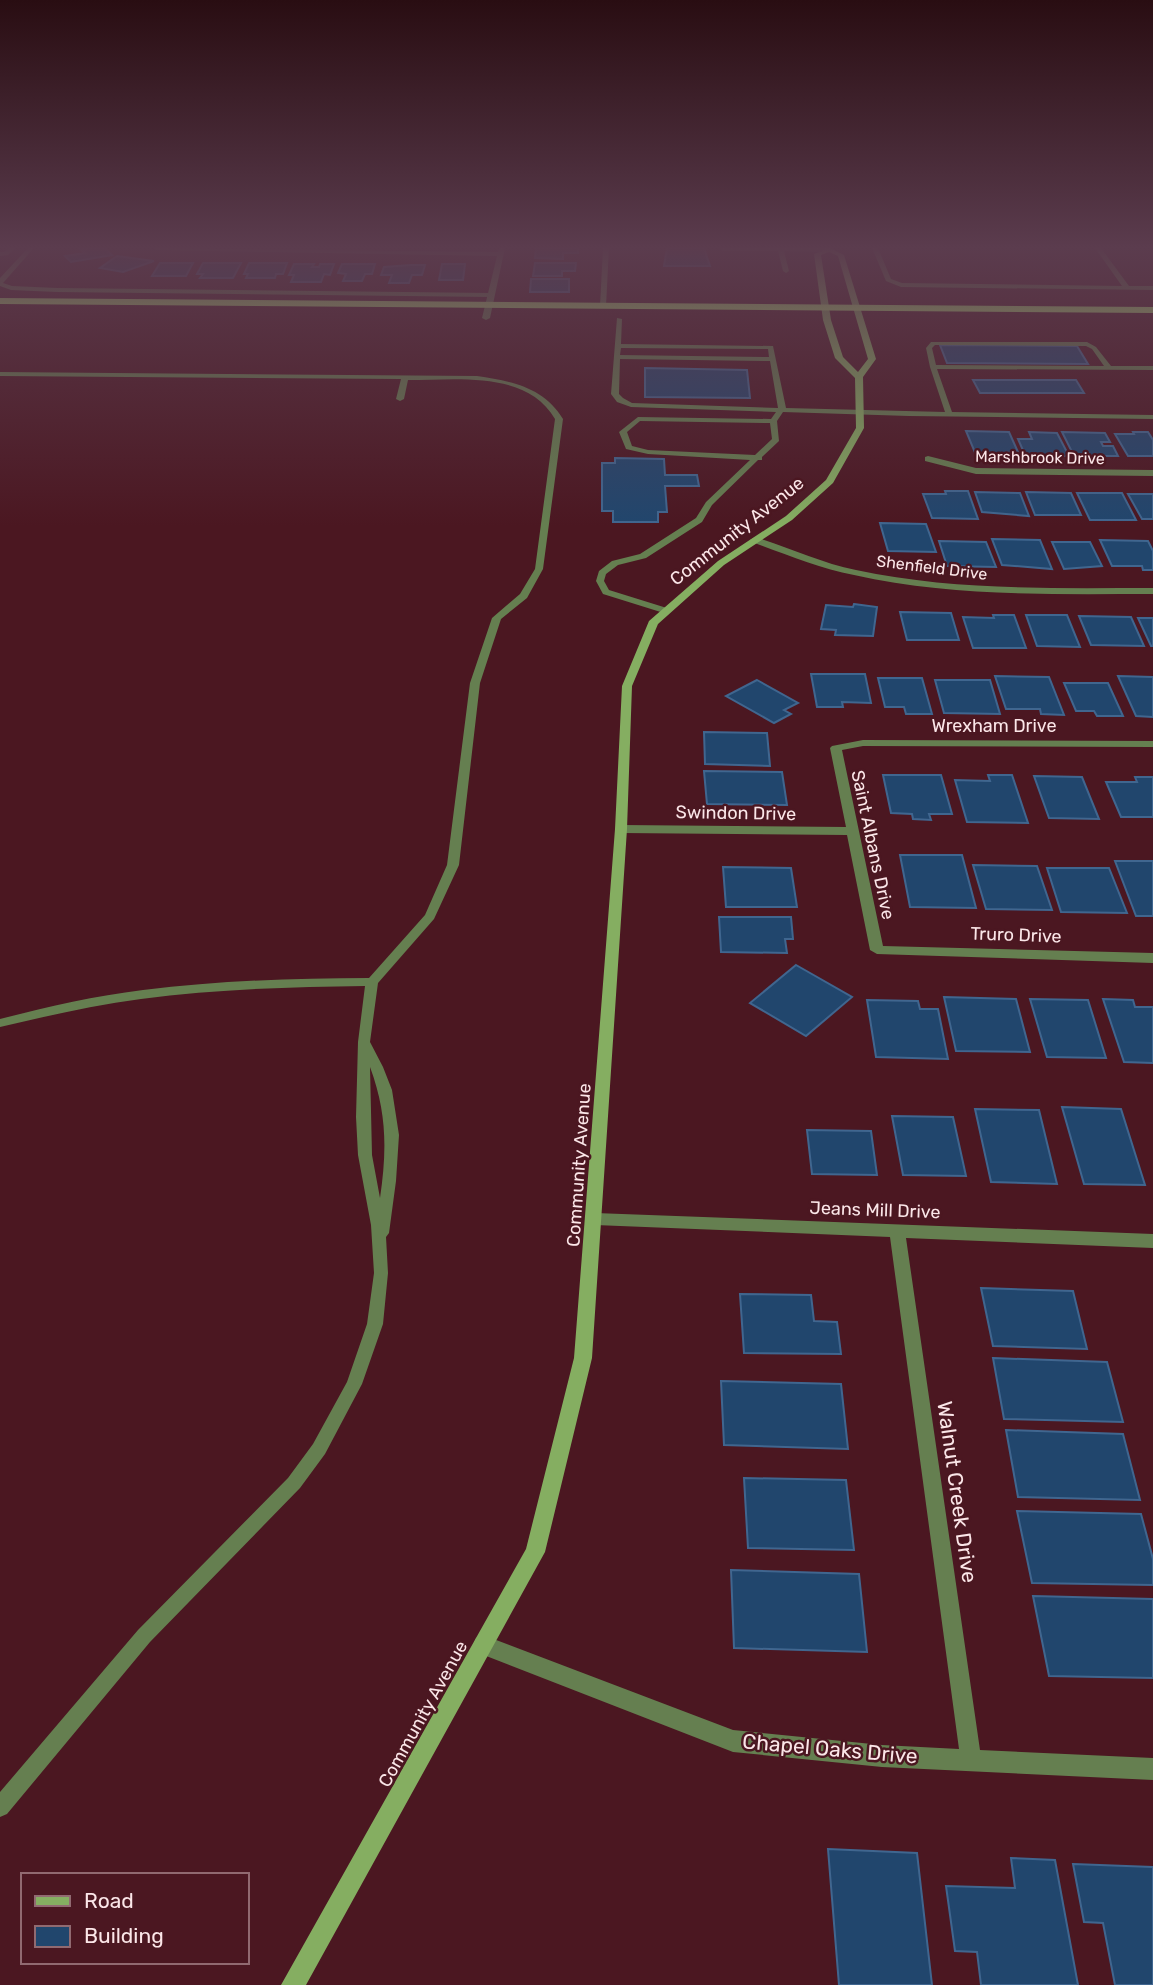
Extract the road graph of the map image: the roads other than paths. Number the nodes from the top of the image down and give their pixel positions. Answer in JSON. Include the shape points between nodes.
{"nodes":[{"id":1,"x":618,"y":341,"type":"edge"},
{"id":2,"x":834,"y":341,"type":"edge"},
{"id":3,"x":866,"y":341,"type":"edge"},
{"id":4,"x":618,"y":346,"type":"junction"},
{"id":5,"x":617,"y":357,"type":"junction"},
{"id":6,"x":773,"y":359,"type":"junction"},
{"id":7,"x":933,"y":367,"type":"junction"},
{"id":8,"x":1109,"y":368,"type":"junction"},
{"id":9,"x":1153,"y":368,"type":"edge"},
{"id":10,"x":0,"y":374,"type":"edge"},
{"id":11,"x":405,"y":377,"type":"junction"},
{"id":12,"x":859,"y":377,"type":"junction"},
{"id":13,"x":400,"y":399,"type":"dead end"},
{"id":14,"x":782,"y":408,"type":"junction"},
{"id":15,"x":861,"y":410,"type":"junction"},
{"id":16,"x":949,"y":414,"type":"junction"},
{"id":17,"x":1153,"y":416,"type":"edge"},
{"id":18,"x":773,"y":421,"type":"junction"},
{"id":19,"x":759,"y":458,"type":"junction"},
{"id":20,"x":928,"y":459,"type":"dead end"},
{"id":21,"x":1153,"y":473,"type":"edge"},
{"id":22,"x":755,"y":540,"type":"junction"},
{"id":23,"x":1153,"y":591,"type":"edge"},
{"id":24,"x":667,"y":611,"type":"junction"},
{"id":25,"x":1153,"y":744,"type":"edge"},
{"id":26,"x":836,"y":748,"type":"joint"},
{"id":27,"x":621,"y":830,"type":"junction"},
{"id":28,"x":851,"y":831,"type":"junction"},
{"id":29,"x":877,"y":950,"type":"joint"},
{"id":30,"x":1153,"y":958,"type":"edge"},
{"id":31,"x":372,"y":982,"type":"junction"},
{"id":32,"x":0,"y":1023,"type":"edge"},
{"id":33,"x":364,"y":1042,"type":"junction"},
{"id":34,"x":595,"y":1219,"type":"junction"},
{"id":35,"x":897,"y":1231,"type":"junction"},
{"id":36,"x":1153,"y":1241,"type":"edge"},
{"id":37,"x":380,"y":1247,"type":"junction"},
{"id":38,"x":483,"y":1646,"type":"junction"},
{"id":39,"x":971,"y":1760,"type":"junction"},
{"id":40,"x":1153,"y":1769,"type":"edge"},
{"id":41,"x":0,"y":1807,"type":"edge"},
{"id":42,"x":293,"y":1985,"type":"edge"}],
"edges":[{"from":1,"to":4,"type":"lane"},
{"from":2,"to":12,"type":"street","via":[[839,358]]},
{"from":3,"to":12,"type":"street","name":"Community Avenue","via":[[872,359]]},
{"from":4,"to":5,"type":"lane"},
{"from":4,"to":6,"type":"lane","via":[[771,347]]},
{"from":5,"to":6,"type":"lane"},
{"from":5,"to":14,"type":"lane","via":[[615,394],[631,405]]},
{"from":6,"to":14,"type":"lane"},
{"from":7,"to":8,"type":"lane"},
{"from":7,"to":8,"type":"lane","via":[[929,348],[933,343],[947,343],[1087,344]]},
{"from":7,"to":16,"type":"lane"},
{"from":8,"to":9,"type":"lane"},
{"from":10,"to":11,"type":"lane"},
{"from":11,"to":13,"type":"lane"},
{"from":11,"to":31,"type":"lane","via":[[477,378],[512,385],[540,397],[559,419],[539,569],[524,596],[498,618],[475,683],[453,865],[430,916]]},
{"from":12,"to":15,"type":"street","name":"Community Avenue"},
{"from":14,"to":15,"type":"lane"},
{"from":14,"to":18,"type":"lane"},
{"from":15,"to":16,"type":"lane"},
{"from":15,"to":22,"type":"street","name":"Community Avenue","via":[[860,428],[831,481]]},
{"from":16,"to":17,"type":"lane"},
{"from":18,"to":19,"type":"lane","via":[[776,439]]},
{"from":18,"to":19,"type":"lane","via":[[638,419],[624,432],[629,447],[648,452]]},
{"from":19,"to":24,"type":"lane","via":[[709,504],[699,520],[643,556],[615,563],[602,573],[600,581],[606,592]]},
{"from":20,"to":21,"type":"street","name":"Marshbrook Drive","via":[[976,471]]},
{"from":22,"to":23,"type":"street","name":"Shenfield Drive","via":[[853,573],[964,590]]},
{"from":22,"to":24,"type":"street","name":"Community Avenue"},
{"from":24,"to":27,"type":"street","name":"Community Avenue","via":[[653,623],[627,686]]},
{"from":25,"to":26,"type":"street","name":"Wrexham Drive","via":[[863,743]]},
{"from":26,"to":28,"type":"street","name":"Saint Albans Drive"},
{"from":27,"to":28,"type":"street","name":"Swindon Drive"},
{"from":27,"to":34,"type":"street","name":"Community Avenue"},
{"from":28,"to":29,"type":"street","name":"Saint Albans Drive"},
{"from":29,"to":30,"type":"street","name":"Truro Drive"},
{"from":31,"to":32,"type":"lane","via":[[268,982],[159,990]]},
{"from":31,"to":33,"type":"lane"},
{"from":33,"to":37,"type":"lane","via":[[365,1155]]},
{"from":33,"to":37,"type":"lane","via":[[387,1088],[392,1127],[391,1174]]},
{"from":34,"to":35,"type":"street","name":"Jeans Mill Drive"},
{"from":34,"to":38,"type":"street","name":"Community Avenue","via":[[583,1358],[535,1552]]},
{"from":35,"to":36,"type":"street","name":"Jeans Mill Drive"},
{"from":35,"to":39,"type":"street","name":"Walnut Creek Drive"},
{"from":37,"to":41,"type":"lane","via":[[380,1295],[367,1352],[319,1449],[294,1483],[144,1636]]},
{"from":38,"to":39,"type":"street","name":"Chapel Oaks Drive","via":[[733,1741]]},
{"from":38,"to":42,"type":"street","name":"Community Avenue"},
{"from":39,"to":40,"type":"street","name":"Chapel Oaks Drive"}]}
